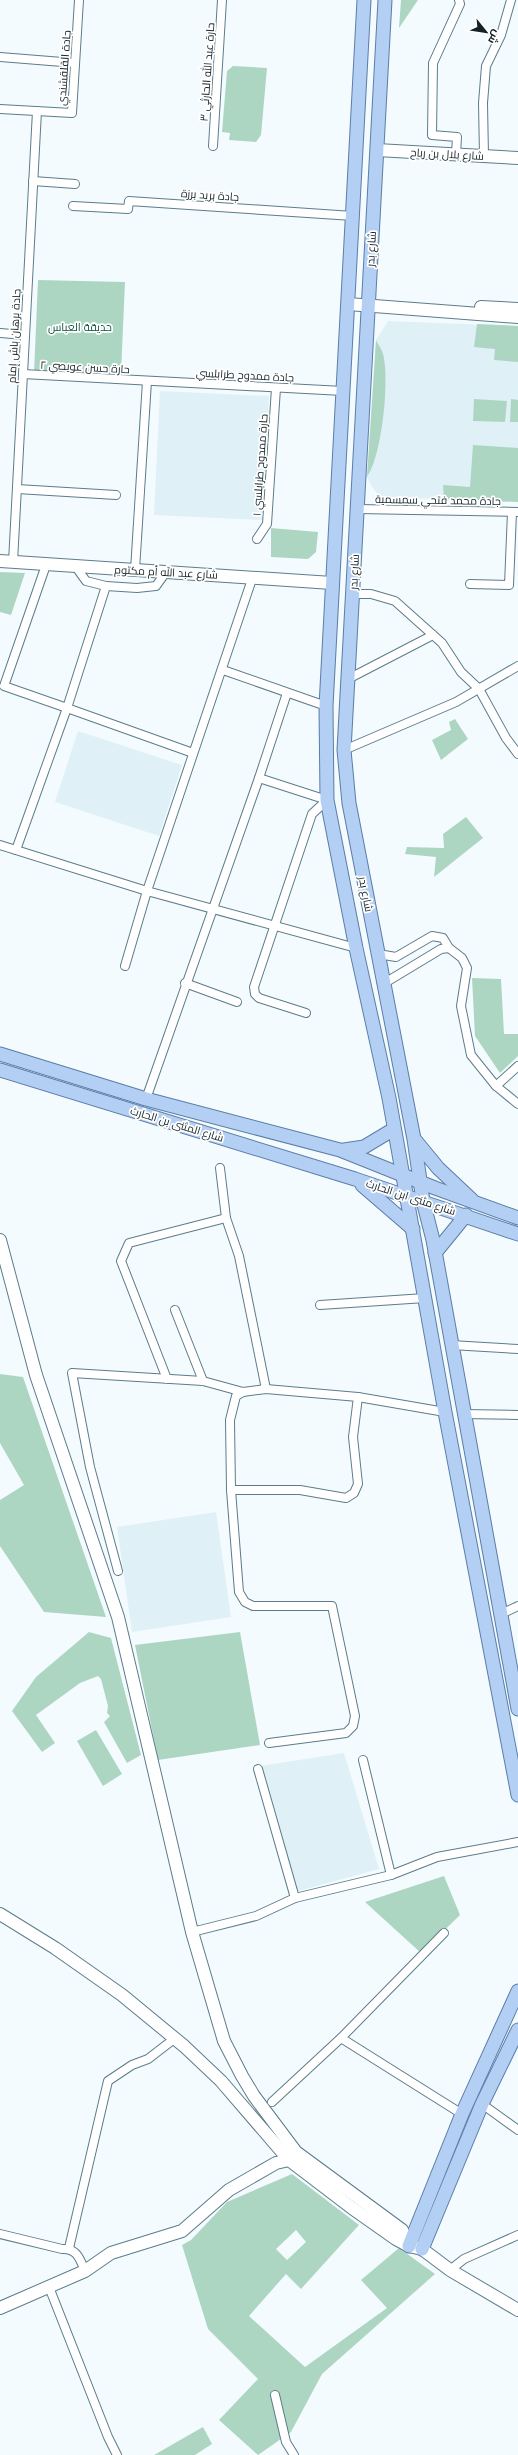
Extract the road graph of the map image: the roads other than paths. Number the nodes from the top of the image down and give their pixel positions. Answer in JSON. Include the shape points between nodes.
{"nodes":[{"id":1,"x":79,"y":0,"type":"edge"},
{"id":2,"x":222,"y":0,"type":"edge"},
{"id":3,"x":364,"y":0,"type":"edge"},
{"id":4,"x":385,"y":0,"type":"edge"},
{"id":5,"x":459,"y":0,"type":"edge"},
{"id":6,"x":511,"y":0,"type":"edge"},
{"id":7,"x":0,"y":57,"type":"edge"},
{"id":8,"x":75,"y":63,"type":"junction"},
{"id":9,"x":0,"y":109,"type":"edge"},
{"id":10,"x":37,"y":111,"type":"junction"},
{"id":11,"x":213,"y":146,"type":"dead end"},
{"id":12,"x":377,"y":150,"type":"junction"},
{"id":13,"x":456,"y":154,"type":"junction"},
{"id":14,"x":484,"y":156,"type":"junction"},
{"id":15,"x":518,"y":158,"type":"edge"},
{"id":16,"x":33,"y":181,"type":"junction"},
{"id":17,"x":75,"y":184,"type":"dead end"},
{"id":18,"x":73,"y":206,"type":"dead end"},
{"id":19,"x":352,"y":216,"type":"junction"},
{"id":20,"x":348,"y":304,"type":"junction"},
{"id":21,"x":368,"y":305,"type":"junction"},
{"id":22,"x":382,"y":305,"type":"junction"},
{"id":23,"x":518,"y":309,"type":"edge"},
{"id":24,"x":518,"y":317,"type":"edge"},
{"id":25,"x":0,"y":333,"type":"edge"},
{"id":26,"x":25,"y":335,"type":"junction"},
{"id":27,"x":23,"y":374,"type":"junction"},
{"id":28,"x":147,"y":381,"type":"junction"},
{"id":29,"x":276,"y":388,"type":"junction"},
{"id":30,"x":343,"y":392,"type":"junction"},
{"id":31,"x":17,"y":489,"type":"junction"},
{"id":32,"x":116,"y":495,"type":"dead end"},
{"id":33,"x":357,"y":509,"type":"junction"},
{"id":34,"x":515,"y":512,"type":"edge"},
{"id":35,"x":257,"y":540,"type":"dead end"},
{"id":36,"x":0,"y":561,"type":"edge"},
{"id":37,"x":13,"y":562,"type":"junction"},
{"id":38,"x":46,"y":565,"type":"junction"},
{"id":39,"x":76,"y":567,"type":"junction"},
{"id":40,"x":135,"y":570,"type":"junction"},
{"id":41,"x":166,"y":572,"type":"junction"},
{"id":42,"x":253,"y":576,"type":"junction"},
{"id":43,"x":332,"y":582,"type":"junction"},
{"id":44,"x":470,"y":584,"type":"dead end"},
{"id":45,"x":106,"y":586,"type":"junction"},
{"id":46,"x":353,"y":594,"type":"junction"},
{"id":47,"x":433,"y":635,"type":"junction"},
{"id":48,"x":518,"y":666,"type":"edge"},
{"id":49,"x":223,"y":670,"type":"junction"},
{"id":50,"x":348,"y":679,"type":"junction"},
{"id":51,"x":2,"y":685,"type":"edge"},
{"id":52,"x":479,"y":689,"type":"junction"},
{"id":53,"x":287,"y":692,"type":"junction"},
{"id":54,"x":326,"y":706,"type":"junction"},
{"id":55,"x":67,"y":708,"type":"junction"},
{"id":56,"x":344,"y":750,"type":"junction"},
{"id":57,"x":193,"y":753,"type":"junction"},
{"id":58,"x":518,"y":754,"type":"edge"},
{"id":59,"x":259,"y":778,"type":"junction"},
{"id":60,"x":327,"y":800,"type":"junction"},
{"id":61,"x":0,"y":844,"type":"edge"},
{"id":62,"x":16,"y":850,"type":"junction"},
{"id":63,"x":147,"y":891,"type":"junction"},
{"id":64,"x":212,"y":910,"type":"junction"},
{"id":65,"x":275,"y":926,"type":"junction"},
{"id":66,"x":356,"y":948,"type":"junction"},
{"id":67,"x":449,"y":948,"type":"junction"},
{"id":68,"x":378,"y":954,"type":"junction"},
{"id":69,"x":125,"y":966,"type":"dead end"},
{"id":70,"x":185,"y":983,"type":"junction"},
{"id":71,"x":383,"y":984,"type":"junction"},
{"id":72,"x":237,"y":1002,"type":"dead end"},
{"id":73,"x":306,"y":1013,"type":"dead end"},
{"id":74,"x":0,"y":1054,"type":"edge"},
{"id":75,"x":518,"y":1066,"type":"edge"},
{"id":76,"x":0,"y":1070,"type":"edge"},
{"id":77,"x":496,"y":1086,"type":"junction"},
{"id":78,"x":405,"y":1096,"type":"junction"},
{"id":79,"x":388,"y":1098,"type":"junction"},
{"id":80,"x":146,"y":1099,"type":"junction"},
{"id":81,"x":518,"y":1104,"type":"edge"},
{"id":82,"x":394,"y":1129,"type":"junction"},
{"id":83,"x":414,"y":1139,"type":"junction"},
{"id":84,"x":340,"y":1150,"type":"junction"},
{"id":85,"x":220,"y":1168,"type":"dead end"},
{"id":86,"x":402,"y":1174,"type":"junction"},
{"id":87,"x":355,"y":1179,"type":"junction"},
{"id":88,"x":420,"y":1182,"type":"junction"},
{"id":89,"x":406,"y":1197,"type":"junction"},
{"id":90,"x":423,"y":1201,"type":"junction"},
{"id":91,"x":476,"y":1204,"type":"junction"},
{"id":92,"x":466,"y":1215,"type":"junction"},
{"id":93,"x":226,"y":1218,"type":"junction"},
{"id":94,"x":518,"y":1218,"type":"edge"},
{"id":95,"x":412,"y":1229,"type":"junction"},
{"id":96,"x":518,"y":1234,"type":"edge"},
{"id":97,"x":0,"y":1240,"type":"edge"},
{"id":98,"x":435,"y":1253,"type":"junction"},
{"id":99,"x":425,"y":1298,"type":"junction"},
{"id":100,"x":320,"y":1305,"type":"dead end"},
{"id":101,"x":175,"y":1310,"type":"dead end"},
{"id":102,"x":450,"y":1345,"type":"junction"},
{"id":103,"x":518,"y":1349,"type":"edge"},
{"id":104,"x":166,"y":1378,"type":"junction"},
{"id":105,"x":203,"y":1381,"type":"junction"},
{"id":106,"x":266,"y":1389,"type":"junction"},
{"id":107,"x":243,"y":1392,"type":"junction"},
{"id":108,"x":358,"y":1397,"type":"junction"},
{"id":109,"x":445,"y":1412,"type":"junction"},
{"id":110,"x":463,"y":1414,"type":"junction"},
{"id":111,"x":518,"y":1415,"type":"edge"},
{"id":112,"x":231,"y":1490,"type":"junction"},
{"id":113,"x":118,"y":1570,"type":"dead end"},
{"id":114,"x":518,"y":1606,"type":"edge"},
{"id":115,"x":499,"y":1615,"type":"junction"},
{"id":116,"x":518,"y":1709,"type":"edge"},
{"id":117,"x":269,"y":1743,"type":"dead end"},
{"id":118,"x":363,"y":1760,"type":"dead end"},
{"id":119,"x":515,"y":1766,"type":"edge"},
{"id":120,"x":258,"y":1768,"type":"dead end"},
{"id":121,"x":518,"y":1795,"type":"edge"},
{"id":122,"x":518,"y":1842,"type":"edge"},
{"id":123,"x":392,"y":1875,"type":"junction"},
{"id":124,"x":294,"y":1898,"type":"junction"},
{"id":125,"x":0,"y":1914,"type":"edge"},
{"id":126,"x":192,"y":1932,"type":"junction"},
{"id":127,"x":444,"y":1933,"type":"dead end"},
{"id":128,"x":518,"y":1991,"type":"edge"},
{"id":129,"x":518,"y":2030,"type":"edge"},
{"id":130,"x":340,"y":2038,"type":"junction"},
{"id":131,"x":174,"y":2039,"type":"junction"},
{"id":132,"x":272,"y":2102,"type":"dead end"},
{"id":133,"x":482,"y":2104,"type":"junction"},
{"id":134,"x":462,"y":2114,"type":"junction"},
{"id":135,"x":518,"y":2130,"type":"edge"},
{"id":136,"x":289,"y":2160,"type":"junction"},
{"id":137,"x":0,"y":2234,"type":"edge"},
{"id":138,"x":518,"y":2235,"type":"edge"},
{"id":139,"x":409,"y":2246,"type":"junction"},
{"id":140,"x":69,"y":2248,"type":"junction"},
{"id":141,"x":422,"y":2250,"type":"junction"},
{"id":142,"x":450,"y":2270,"type":"junction"},
{"id":143,"x":85,"y":2271,"type":"junction"},
{"id":144,"x":49,"y":2287,"type":"junction"},
{"id":145,"x":0,"y":2308,"type":"edge"},
{"id":146,"x":518,"y":2310,"type":"edge"},
{"id":147,"x":275,"y":2395,"type":"dead end"},
{"id":148,"x":117,"y":2455,"type":"edge"},
{"id":149,"x":294,"y":2455,"type":"edge"}],
"edges":[{"from":1,"to":8,"type":"street","name":"جادة القلقشندي"},
{"from":2,"to":11,"type":"street","name":"حارة عبد الله الحارثي ٣"},
{"from":3,"to":19,"type":"main road","name":"شارع بدر"},
{"from":4,"to":12,"type":"main road","name":"شارع بدر"},
{"from":5,"to":13,"type":"street","via":[[460,4],[433,63],[431,108],[432,135],[457,137]]},
{"from":6,"to":14,"type":"street","via":[[501,35],[486,66],[483,103]]},
{"from":7,"to":8,"type":"street"},
{"from":8,"to":10,"type":"street","name":"جادة القلقشندي","via":[[72,113]]},
{"from":9,"to":10,"type":"street","name":"جادة القلقشندي"},
{"from":10,"to":16,"type":"street","name":"جادة برهان باش إمام"},
{"from":12,"to":13,"type":"main road","name":"شارع بلال بن رباح"},
{"from":12,"to":21,"type":"main road","name":"شارع بدر"},
{"from":13,"to":14,"type":"main road","name":"شارع بلال بن رباح"},
{"from":14,"to":15,"type":"main road","name":"شارع بلال بن رباح"},
{"from":16,"to":17,"type":"street"},
{"from":16,"to":26,"type":"street","name":"جادة برهان باش إمام"},
{"from":18,"to":19,"type":"street","name":"جادة بريد برزة","via":[[128,209],[129,201]]},
{"from":19,"to":20,"type":"main road","name":"شارع بدر"},
{"from":20,"to":21,"type":"main road"},
{"from":20,"to":30,"type":"main road","name":"شارع بدر"},
{"from":21,"to":22,"type":"main road"},
{"from":21,"to":33,"type":"main road","name":"شارع بدر"},
{"from":22,"to":23,"type":"main road","via":[[400,303]]},
{"from":22,"to":24,"type":"main road","via":[[400,310]]},
{"from":25,"to":26,"type":"street"},
{"from":26,"to":27,"type":"street","name":"جادة برهان باش إمام"},
{"from":27,"to":28,"type":"street","name":"حارة حسن عويصي ٢"},
{"from":27,"to":31,"type":"street","name":"جادة برهان باش إمام"},
{"from":28,"to":29,"type":"street","name":"جادة ممدوح طرابلسي"},
{"from":28,"to":40,"type":"street"},
{"from":29,"to":30,"type":"street","name":"جادة ممدوح طرابلسي"},
{"from":29,"to":35,"type":"street","name":"حارة ممدوح طرابلسي ١","via":[[267,524]]},
{"from":30,"to":43,"type":"main road","name":"شارع بدر"},
{"from":31,"to":32,"type":"street"},
{"from":31,"to":37,"type":"street","name":"جادة برهان باش إمام"},
{"from":33,"to":34,"type":"street","name":"جادة محمد فتحي سمسمية"},
{"from":33,"to":46,"type":"main road","name":"شارع بدر"},
{"from":34,"to":44,"type":"street","via":[[509,585]]},
{"from":36,"to":37,"type":"main road","name":"شارع عبد اللّه أم مكتوم"},
{"from":37,"to":38,"type":"main road","name":"شارع عبد اللّه أم مكتوم"},
{"from":38,"to":39,"type":"main road","name":"شارع عبد اللّه أم مكتوم"},
{"from":38,"to":51,"type":"street"},
{"from":39,"to":40,"type":"main road","name":"شارع عبد اللّه أم مكتوم"},
{"from":39,"to":45,"type":"street","via":[[86,581]]},
{"from":40,"to":41,"type":"main road","name":"شارع عبد اللّه أم مكتوم"},
{"from":41,"to":42,"type":"main road","name":"شارع عبد اللّه أم مكتوم"},
{"from":41,"to":45,"type":"street","via":[[156,586]]},
{"from":42,"to":43,"type":"main road","name":"شارع عبد اللّه أم مكتوم"},
{"from":42,"to":49,"type":"street"},
{"from":43,"to":54,"type":"main road","name":"شارع بدر"},
{"from":45,"to":55,"type":"street"},
{"from":46,"to":47,"type":"street","via":[[371,594],[395,601]]},
{"from":46,"to":50,"type":"main road","name":"شارع بدر"},
{"from":47,"to":50,"type":"street"},
{"from":47,"to":52,"type":"street","via":[[448,650],[461,672]]},
{"from":48,"to":52,"type":"street"},
{"from":49,"to":53,"type":"street"},
{"from":49,"to":57,"type":"street"},
{"from":50,"to":56,"type":"main road","name":"شارع بدر"},
{"from":51,"to":55,"type":"street"},
{"from":52,"to":56,"type":"street","via":[[456,702]]},
{"from":52,"to":58,"type":"street","via":[[506,738]]},
{"from":53,"to":54,"type":"street"},
{"from":53,"to":59,"type":"street"},
{"from":54,"to":60,"type":"main road","name":"شارع بدر"},
{"from":55,"to":57,"type":"street"},
{"from":55,"to":62,"type":"street"},
{"from":56,"to":68,"type":"main road","name":"شارع بدر","via":[[349,803]]},
{"from":57,"to":63,"type":"street"},
{"from":59,"to":60,"type":"street"},
{"from":59,"to":64,"type":"street"},
{"from":60,"to":65,"type":"street","via":[[312,814]]},
{"from":60,"to":66,"type":"main road","name":"شارع بدر"},
{"from":61,"to":62,"type":"street"},
{"from":62,"to":63,"type":"street"},
{"from":63,"to":64,"type":"street"},
{"from":63,"to":69,"type":"street"},
{"from":64,"to":65,"type":"street"},
{"from":64,"to":70,"type":"street"},
{"from":65,"to":66,"type":"street"},
{"from":65,"to":73,"type":"street","via":[[254,988],[255,994],[259,998]]},
{"from":66,"to":79,"type":"main road","name":"شارع بدر"},
{"from":67,"to":68,"type":"street","via":[[443,938],[432,936],[396,957]]},
{"from":67,"to":71,"type":"street","via":[[441,949]]},
{"from":67,"to":77,"type":"street","via":[[462,958],[466,968],[461,1006],[471,1055]]},
{"from":68,"to":71,"type":"main road","name":"شارع بدر"},
{"from":70,"to":72,"type":"street"},
{"from":70,"to":80,"type":"street"},
{"from":71,"to":78,"type":"main road","name":"شارع بدر"},
{"from":74,"to":80,"type":"main road","name":"شارع المثنى بن الحارث"},
{"from":75,"to":77,"type":"street"},
{"from":76,"to":87,"type":"main road","name":"شارع المثنى بن الحارث"},
{"from":77,"to":81,"type":"street"},
{"from":78,"to":79,"type":"main road"},
{"from":78,"to":83,"type":"main road","name":"شارع بدر"},
{"from":79,"to":82,"type":"main road","name":"شارع بدر"},
{"from":80,"to":84,"type":"main road","name":"شارع المثنى بن الحارث"},
{"from":82,"to":84,"type":"main road","via":[[375,1143]]},
{"from":82,"to":86,"type":"main road","name":"شارع بدر"},
{"from":83,"to":88,"type":"main road","name":"شارع بدر"},
{"from":83,"to":91,"type":"main road","via":[[438,1168]]},
{"from":84,"to":86,"type":"main road","name":"شارع المثنى بن الحارث"},
{"from":85,"to":93,"type":"street"},
{"from":86,"to":88,"type":"main road","name":"شارع المثنى بن الحارث"},
{"from":86,"to":89,"type":"main road","name":"شارع بدر"},
{"from":87,"to":89,"type":"main road","name":"شارع مثنى ابن الحارث"},
{"from":87,"to":95,"type":"main road"},
{"from":88,"to":90,"type":"main road","name":"شارع بدر"},
{"from":88,"to":91,"type":"main road","name":"شارع المثنى بن الحارث"},
{"from":89,"to":90,"type":"main road","name":"شارع مثنى ابن الحارث"},
{"from":89,"to":95,"type":"main road","name":"شارع بدر"},
{"from":90,"to":92,"type":"main road","name":"شارع مثنى ابن الحارث"},
{"from":90,"to":98,"type":"main road","name":"شارع بدر"},
{"from":91,"to":94,"type":"main road","name":"شارع المثنى بن الحارث"},
{"from":92,"to":96,"type":"main road","name":"شارع مثنى ابن الحارث"},
{"from":92,"to":98,"type":"main road"},
{"from":93,"to":104,"type":"street","via":[[129,1243],[121,1261]]},
{"from":93,"to":106,"type":"street","via":[[239,1256]]},
{"from":95,"to":99,"type":"main road","name":"شارع بدر"},
{"from":97,"to":126,"type":"main road","via":[[36,1374],[118,1617]]},
{"from":98,"to":102,"type":"main road","name":"شارع بدر"},
{"from":99,"to":100,"type":"street"},
{"from":99,"to":109,"type":"main road","name":"شارع بدر"},
{"from":101,"to":105,"type":"street"},
{"from":102,"to":103,"type":"street"},
{"from":102,"to":110,"type":"main road","name":"شارع بدر"},
{"from":104,"to":105,"type":"street"},
{"from":104,"to":113,"type":"street","via":[[72,1373],[90,1467]]},
{"from":105,"to":107,"type":"street"},
{"from":106,"to":107,"type":"street"},
{"from":106,"to":108,"type":"street"},
{"from":107,"to":112,"type":"street","via":[[236,1396],[230,1420]]},
{"from":108,"to":109,"type":"street"},
{"from":108,"to":112,"type":"street","via":[[353,1437],[358,1484],[350,1496],[346,1498],[300,1490]]},
{"from":109,"to":110,"type":"main road"},
{"from":109,"to":119,"type":"main road","name":"شارع بدر"},
{"from":110,"to":111,"type":"street"},
{"from":110,"to":115,"type":"main road","name":"شارع بدر"},
{"from":112,"to":117,"type":"street","via":[[238,1592],[241,1598],[253,1606],[332,1606],[355,1716],[353,1726],[346,1733]]},
{"from":114,"to":115,"type":"street"},
{"from":115,"to":116,"type":"main road","name":"شارع بدر"},
{"from":118,"to":123,"type":"street"},
{"from":119,"to":121,"type":"main road","name":"شارع بدر"},
{"from":120,"to":124,"type":"street"},
{"from":122,"to":123,"type":"street","via":[[437,1857]]},
{"from":123,"to":124,"type":"street"},
{"from":124,"to":126,"type":"street","via":[[256,1916]]},
{"from":125,"to":131,"type":"main road","via":[[55,1948],[122,1995]]},
{"from":126,"to":139,"type":"main road","via":[[217,2023],[242,2076],[296,2152],[402,2230]]},
{"from":127,"to":130,"type":"street"},
{"from":128,"to":134,"type":"main road"},
{"from":129,"to":133,"type":"main road"},
{"from":130,"to":132,"type":"street"},
{"from":130,"to":134,"type":"street"},
{"from":131,"to":136,"type":"main road","via":[[221,2081]]},
{"from":131,"to":140,"type":"street","via":[[148,2059],[132,2065],[108,2081]]},
{"from":133,"to":135,"type":"street"},
{"from":133,"to":141,"type":"main road"},
{"from":134,"to":139,"type":"main road"},
{"from":136,"to":139,"type":"main road","via":[[352,2208]]},
{"from":136,"to":143,"type":"main road","via":[[276,2162],[229,2190],[182,2231],[111,2253]]},
{"from":137,"to":140,"type":"street","via":[[62,2249]]},
{"from":138,"to":142,"type":"street","via":[[464,2259]]},
{"from":139,"to":141,"type":"main road"},
{"from":140,"to":143,"type":"street","via":[[78,2254]]},
{"from":141,"to":142,"type":"main road"},
{"from":142,"to":146,"type":"main road"},
{"from":143,"to":144,"type":"main road"},
{"from":144,"to":145,"type":"main road"},
{"from":144,"to":148,"type":"street"},
{"from":147,"to":149,"type":"street","via":[[286,2442]]}]}
